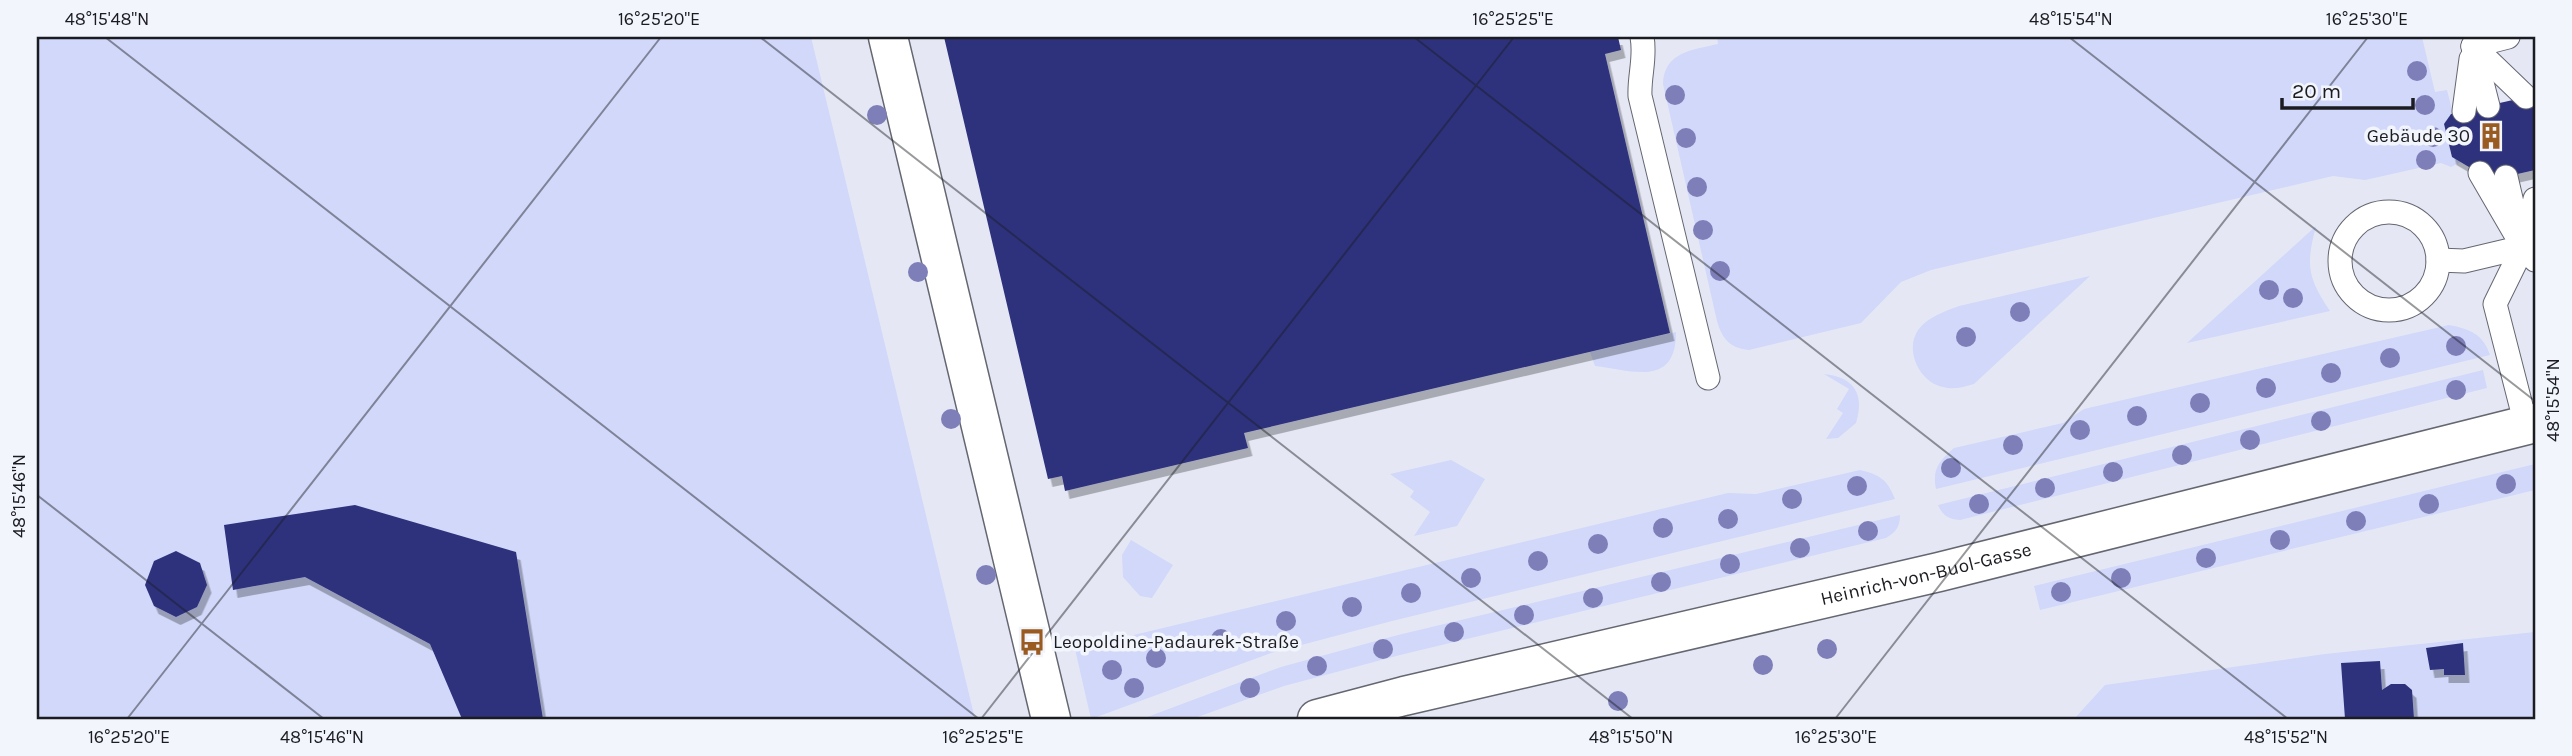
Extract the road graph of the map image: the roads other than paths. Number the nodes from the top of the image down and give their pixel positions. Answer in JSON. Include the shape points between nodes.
{"nodes":[{"id":1,"x":888,"y":37,"type":"edge"},
{"id":2,"x":1642,"y":37,"type":"edge"},
{"id":3,"x":2508,"y":37,"type":"edge"},
{"id":4,"x":2471,"y":41,"type":"edge"},
{"id":5,"x":2526,"y":97,"type":"dead end"},
{"id":6,"x":2488,"y":106,"type":"dead end"},
{"id":7,"x":2464,"y":111,"type":"dead end"},
{"id":8,"x":2480,"y":173,"type":"dead end"},
{"id":9,"x":2506,"y":177,"type":"dead end"},
{"id":10,"x":2535,"y":199,"type":"edge"},
{"id":11,"x":2529,"y":253,"type":"edge"},
{"id":12,"x":2438,"y":260,"type":"junction"},
{"id":13,"x":1708,"y":378,"type":"dead end"},
{"id":14,"x":2530,"y":424,"type":"edge"},
{"id":15,"x":1051,"y":719,"type":"edge"},
{"id":16,"x":1317,"y":719,"type":"edge"}],
"edges":[{"from":1,"to":15,"type":"street"},
{"from":2,"to":13,"type":"lane","via":[[1640,96]]},
{"from":3,"to":4,"type":"lane"},
{"from":4,"to":5,"type":"lane"},
{"from":4,"to":6,"type":"lane"},
{"from":4,"to":7,"type":"lane"},
{"from":8,"to":11,"type":"lane"},
{"from":9,"to":11,"type":"lane"},
{"from":10,"to":11,"type":"lane"},
{"from":11,"to":12,"type":"lane"},
{"from":11,"to":14,"type":"lane","via":[[2495,304]]},
{"from":12,"to":12,"type":"lane","via":[[2429,232],[2414,218],[2395,212],[2376,213],[2358,222],[2345,237],[2339,257],[2342,278],[2352,295],[2369,307],[2388,311],[2409,307],[2423,298],[2433,284]]},
{"from":14,"to":16,"type":"street","name":"Heinrich-von-Buol-Gasse","via":[[1939,572]]}]}
